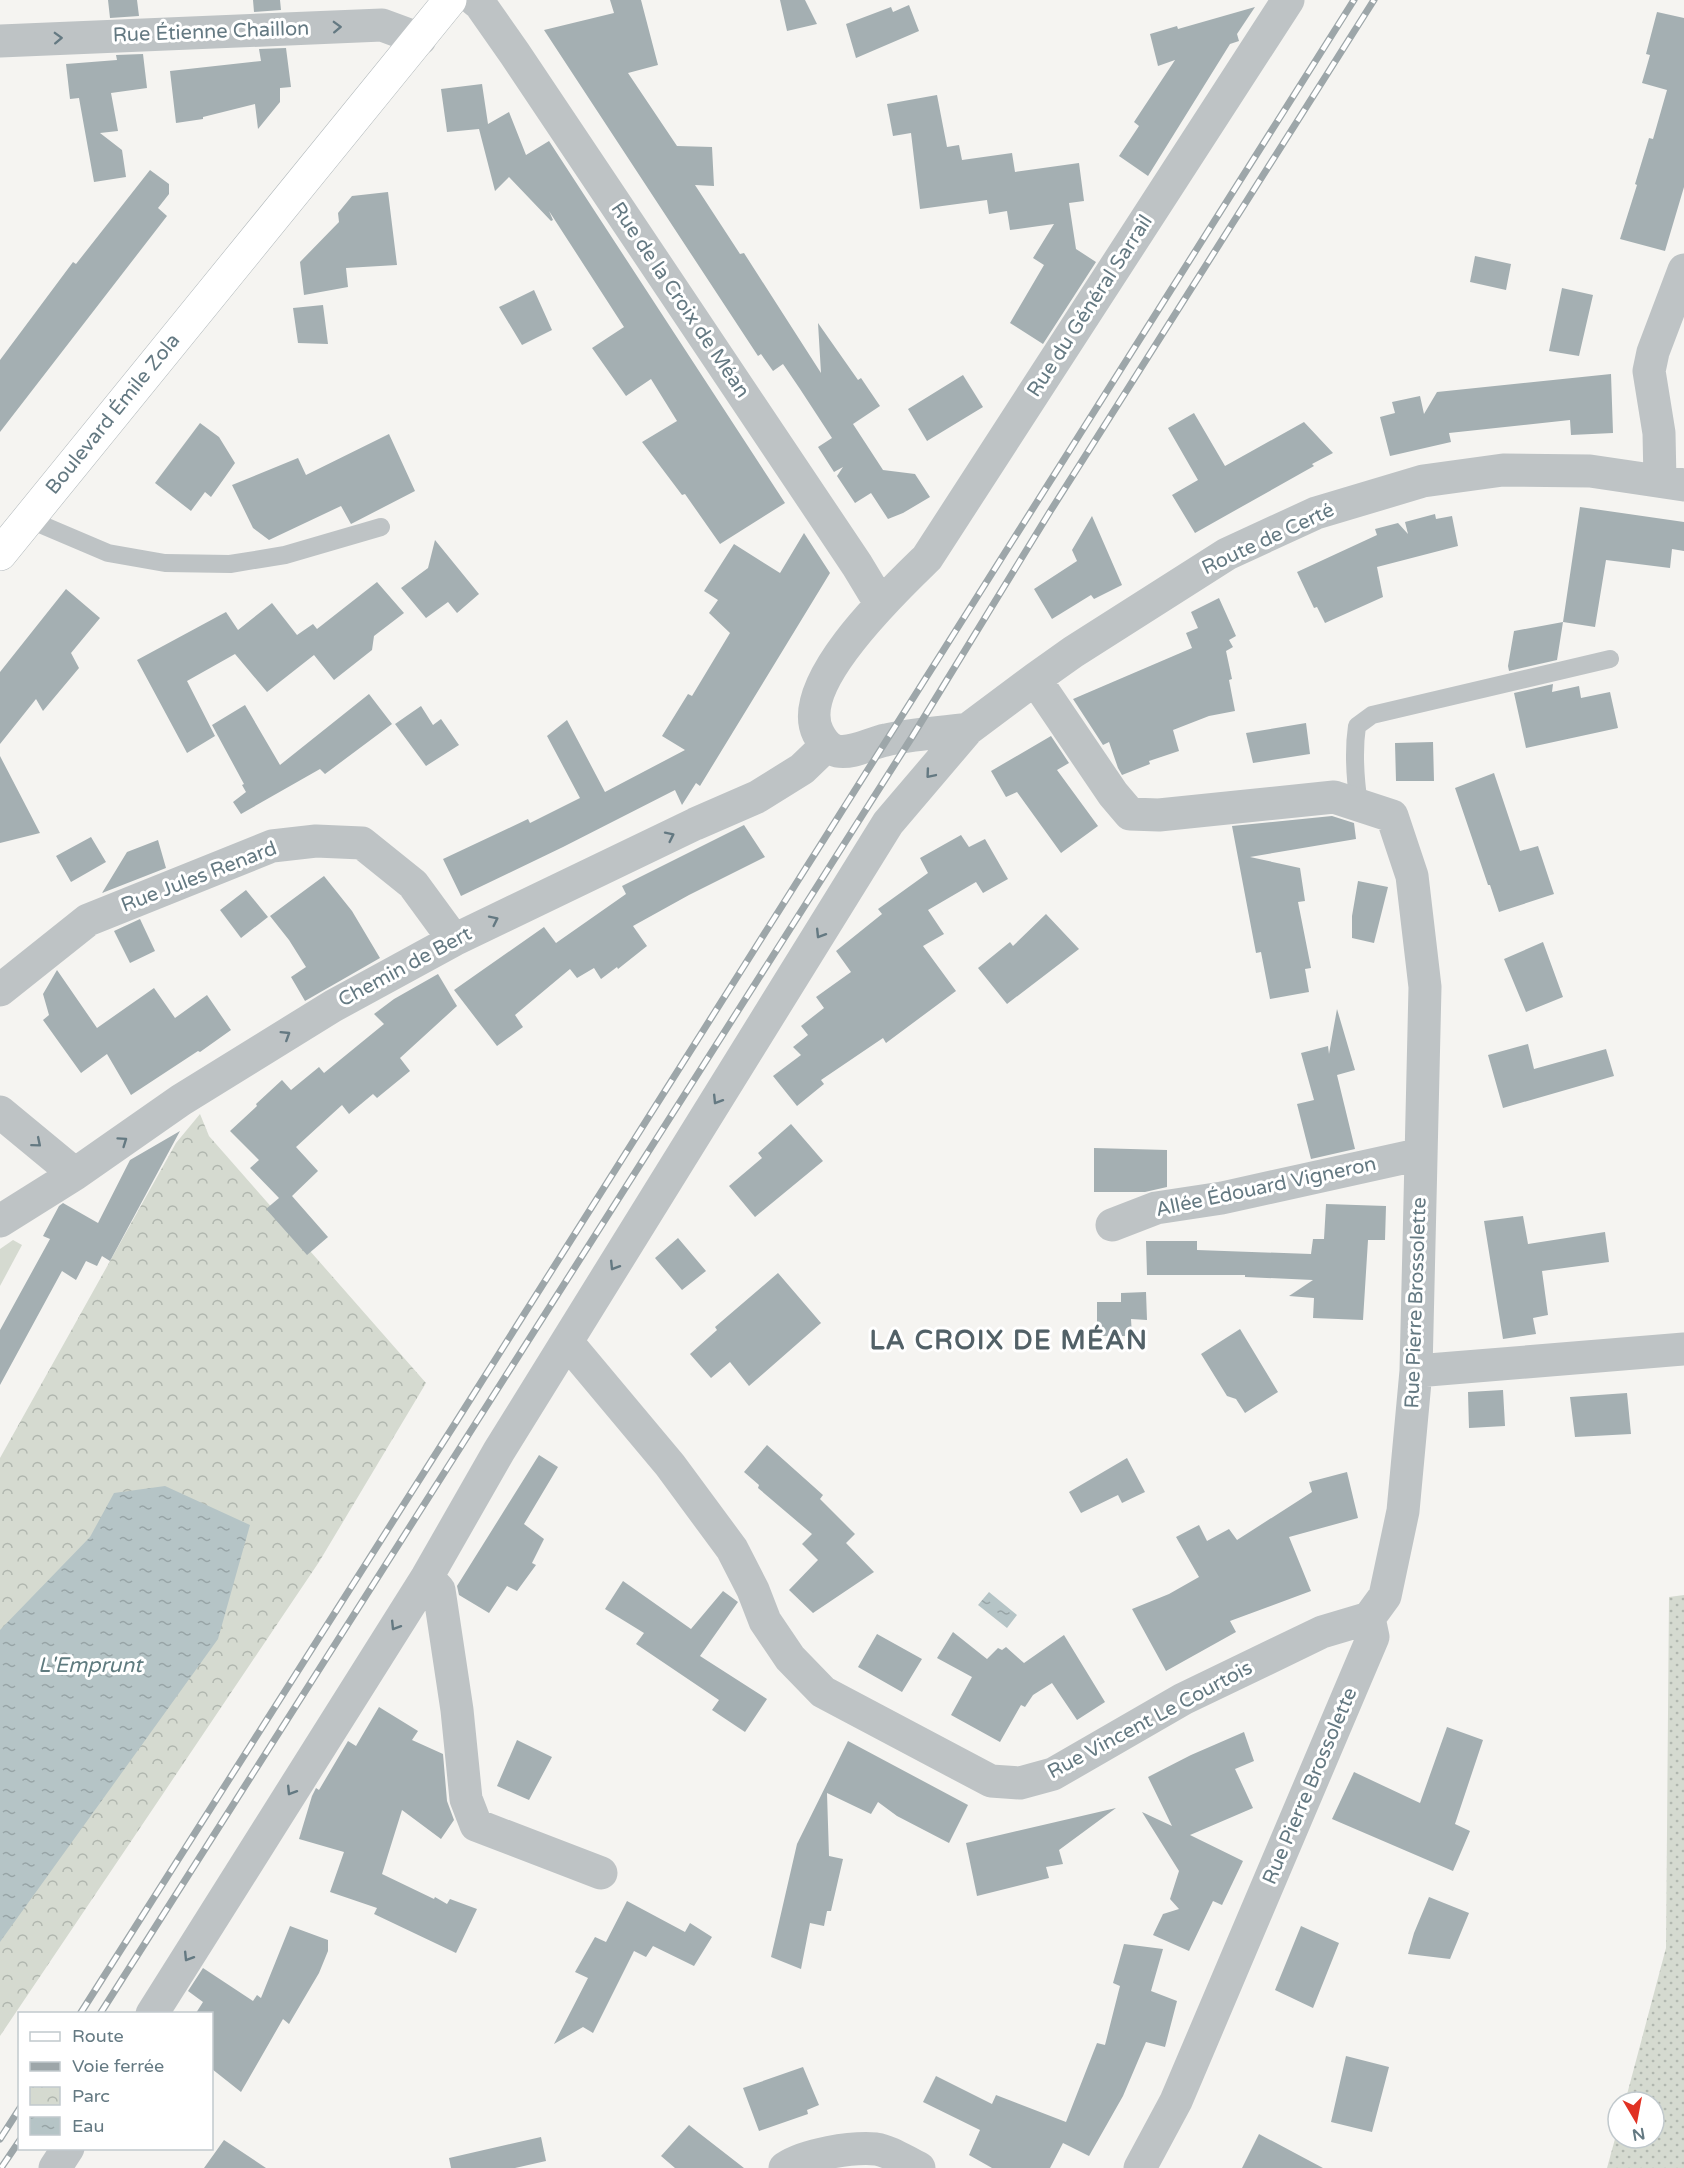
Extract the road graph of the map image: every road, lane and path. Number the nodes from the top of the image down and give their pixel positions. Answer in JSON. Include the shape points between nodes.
{"nodes":[{"id":1,"x":450,"y":0,"type":"edge"},
{"id":2,"x":475,"y":0,"type":"edge"},
{"id":3,"x":1288,"y":0,"type":"edge"},
{"id":4,"x":420,"y":39,"type":"junction"},
{"id":5,"x":0,"y":40,"type":"edge"},
{"id":6,"x":1684,"y":270,"type":"edge"},
{"id":7,"x":1676,"y":478,"type":"edge"},
{"id":8,"x":28,"y":519,"type":"junction"},
{"id":9,"x":381,"y":527,"type":"dead end"},
{"id":10,"x":0,"y":554,"type":"edge"},
{"id":11,"x":880,"y":603,"type":"junction"},
{"id":12,"x":1610,"y":659,"type":"dead end"},
{"id":13,"x":1035,"y":679,"type":"junction"},
{"id":14,"x":968,"y":729,"type":"junction"},
{"id":15,"x":826,"y":746,"type":"junction"},
{"id":16,"x":1359,"y":805,"type":"junction"},
{"id":17,"x":454,"y":940,"type":"junction"},
{"id":18,"x":0,"y":990,"type":"edge"},
{"id":19,"x":0,"y":1112,"type":"edge"},
{"id":20,"x":1421,"y":1154,"type":"junction"},
{"id":21,"x":75,"y":1174,"type":"junction"},
{"id":22,"x":0,"y":1221,"type":"edge"},
{"id":23,"x":1112,"y":1225,"type":"dead end"},
{"id":24,"x":573,"y":1348,"type":"junction"},
{"id":25,"x":1684,"y":1349,"type":"edge"},
{"id":26,"x":1416,"y":1371,"type":"junction"},
{"id":27,"x":427,"y":1577,"type":"junction"},
{"id":28,"x":1369,"y":1618,"type":"junction"},
{"id":29,"x":601,"y":1873,"type":"dead end"},
{"id":30,"x":153,"y":2012,"type":"edge"},
{"id":31,"x":67,"y":2150,"type":"edge"},
{"id":32,"x":56,"y":2168,"type":"edge"},
{"id":33,"x":785,"y":2168,"type":"edge"},
{"id":34,"x":919,"y":2168,"type":"edge"},
{"id":35,"x":1140,"y":2168,"type":"edge"}],
"edges":[{"from":1,"to":4,"type":"main road","name":"Boulevard Émile Zola"},
{"from":2,"to":11,"type":"street","name":"Rue de la Croix de Méan","via":[[528,73]]},
{"from":3,"to":11,"type":"street","name":"Rue du Général Sarrail","via":[[927,558]]},
{"from":5,"to":4,"type":"street","name":"Rue Étienne Chaillon","one_way":true,"via":[[382,25]]},
{"from":4,"to":8,"type":"main road","name":"Boulevard Émile Zola"},
{"from":6,"to":7,"type":"street","via":[[1649,371],[1659,433]]},
{"from":7,"to":13,"type":"street","name":"Route de Certé","via":[[1590,471],[1503,470],[1423,481],[1316,513],[1227,554]]},
{"from":8,"to":9,"type":"lane","via":[[108,553],[165,563],[230,564],[285,555]]},
{"from":8,"to":10,"type":"main road","name":"Boulevard Émile Zola"},
{"from":11,"to":15,"type":"street","name":"Rue du Général Sarrail","via":[[847,645],[820,689],[814,714],[817,731]]},
{"from":12,"to":16,"type":"lane","via":[[1372,715],[1357,726],[1354,746]]},
{"from":13,"to":14,"type":"street","name":"Route de Certé"},
{"from":13,"to":16,"type":"street","name":"Rue Pierre Brossolette","via":[[1130,814],[1159,815],[1335,796]]},
{"from":14,"to":15,"type":"street","via":[[886,740],[853,750],[837,751]]},
{"from":14,"to":24,"type":"street","name":"Route de Certé","one_way":true,"via":[[888,824]]},
{"from":17,"to":15,"type":"street","name":"Chemin de Bert","one_way":true,"via":[[757,796],[802,769]]},
{"from":16,"to":20,"type":"street","name":"Rue Pierre Brossolette","via":[[1392,816],[1412,876],[1425,987]]},
{"from":17,"to":18,"type":"street","name":"Rue Jules Renard","via":[[412,884],[362,843],[316,840],[272,846],[88,920]]},
{"from":21,"to":17,"type":"street","name":"Chemin de Bert","one_way":true,"via":[[272,1043]]},
{"from":19,"to":21,"type":"street","one_way":true},
{"from":20,"to":23,"type":"street","name":"Allée Édouard Vigneron","via":[[1156,1209]]},
{"from":20,"to":26,"type":"street","name":"Rue Pierre Brossolette"},
{"from":21,"to":22,"type":"street","name":"Chemin de Bert"},
{"from":24,"to":27,"type":"street","name":"Route de Certé","via":[[499,1451]]},
{"from":24,"to":28,"type":"street","name":"Rue Vincent Le Courtois","via":[[670,1465],[732,1549],[765,1621],[790,1658],[823,1692],[991,1781],[1020,1783],[1053,1774],[1183,1700],[1322,1632]]},
{"from":25,"to":26,"type":"street"},
{"from":26,"to":28,"type":"street","name":"Rue Pierre Brossolette","via":[[1403,1511],[1385,1596]]},
{"from":27,"to":29,"type":"street","via":[[439,1590],[466,1799],[476,1825]]},
{"from":27,"to":30,"type":"street","name":"Route de Certé","one_way":true},
{"from":28,"to":35,"type":"street","name":"Rue Pierre Brossolette","via":[[1373,1637],[1365,1658],[1176,2101]]},
{"from":31,"to":32,"type":"street"},
{"from":33,"to":34,"type":"street","via":[[795,2161],[833,2151],[878,2149]]}]}
